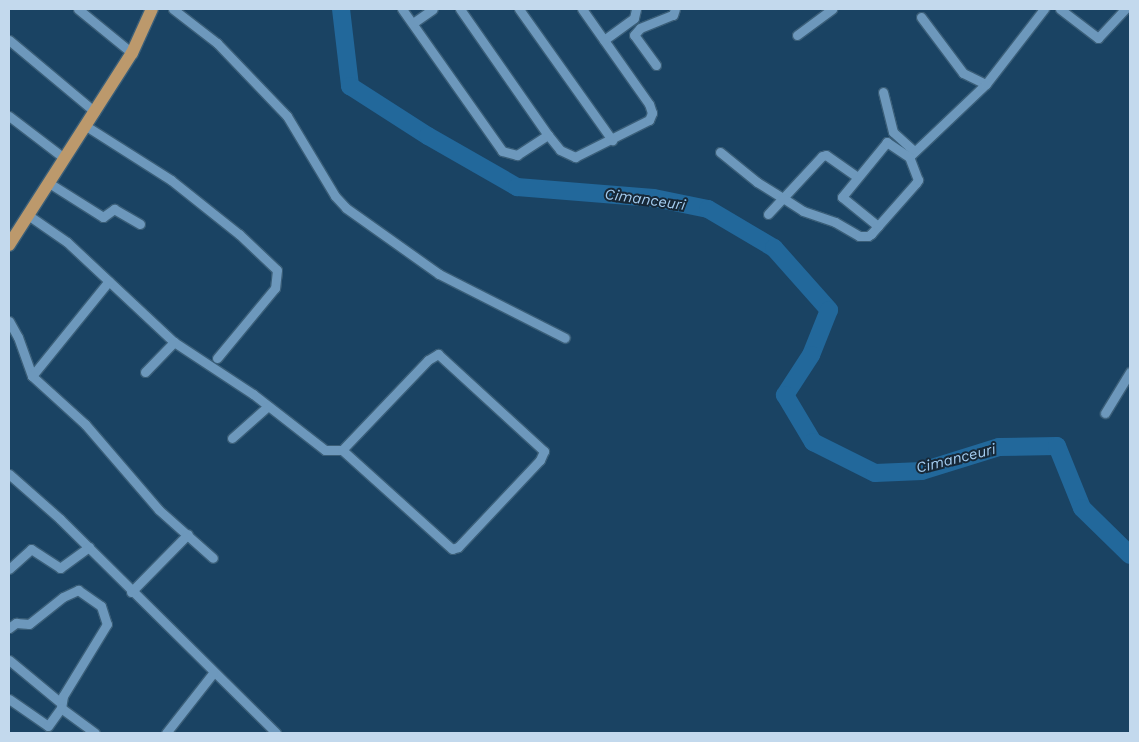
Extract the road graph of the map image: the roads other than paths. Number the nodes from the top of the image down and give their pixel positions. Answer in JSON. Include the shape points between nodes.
{"nodes":[{"id":1,"x":78,"y":9,"type":"edge"},
{"id":2,"x":152,"y":9,"type":"edge"},
{"id":3,"x":173,"y":9,"type":"edge"},
{"id":4,"x":402,"y":9,"type":"edge"},
{"id":5,"x":434,"y":9,"type":"edge"},
{"id":6,"x":460,"y":9,"type":"edge"},
{"id":7,"x":519,"y":9,"type":"edge"},
{"id":8,"x":582,"y":9,"type":"edge"},
{"id":9,"x":636,"y":9,"type":"edge"},
{"id":10,"x":675,"y":9,"type":"edge"},
{"id":11,"x":832,"y":9,"type":"edge"},
{"id":12,"x":1044,"y":9,"type":"edge"},
{"id":13,"x":1060,"y":9,"type":"edge"},
{"id":14,"x":1125,"y":9,"type":"edge"},
{"id":15,"x":921,"y":17,"type":"dead end"},
{"id":16,"x":412,"y":23,"type":"junction"},
{"id":17,"x":797,"y":35,"type":"dead end"},
{"id":18,"x":9,"y":40,"type":"edge"},
{"id":19,"x":604,"y":40,"type":"junction"},
{"id":20,"x":132,"y":53,"type":"junction"},
{"id":21,"x":656,"y":66,"type":"dead end"},
{"id":22,"x":986,"y":84,"type":"junction"},
{"id":23,"x":882,"y":92,"type":"dead end"},
{"id":24,"x":95,"y":112,"type":"junction"},
{"id":25,"x":9,"y":116,"type":"edge"},
{"id":26,"x":86,"y":126,"type":"junction"},
{"id":27,"x":548,"y":135,"type":"junction"},
{"id":28,"x":612,"y":140,"type":"junction"},
{"id":29,"x":720,"y":152,"type":"dead end"},
{"id":30,"x":911,"y":154,"type":"junction"},
{"id":31,"x":64,"y":158,"type":"junction"},
{"id":32,"x":856,"y":176,"type":"junction"},
{"id":33,"x":49,"y":184,"type":"junction"},
{"id":34,"x":783,"y":198,"type":"junction"},
{"id":35,"x":768,"y":214,"type":"dead end"},
{"id":36,"x":28,"y":215,"type":"junction"},
{"id":37,"x":140,"y":224,"type":"dead end"},
{"id":38,"x":878,"y":226,"type":"junction"},
{"id":39,"x":9,"y":245,"type":"edge"},
{"id":40,"x":109,"y":281,"type":"junction"},
{"id":41,"x":9,"y":321,"type":"edge"},
{"id":42,"x":565,"y":338,"type":"dead end"},
{"id":43,"x":174,"y":342,"type":"junction"},
{"id":44,"x":217,"y":358,"type":"dead end"},
{"id":45,"x":145,"y":372,"type":"dead end"},
{"id":46,"x":1130,"y":372,"type":"edge"},
{"id":47,"x":32,"y":376,"type":"junction"},
{"id":48,"x":268,"y":406,"type":"junction"},
{"id":49,"x":1105,"y":413,"type":"dead end"},
{"id":50,"x":232,"y":438,"type":"dead end"},
{"id":51,"x":342,"y":450,"type":"junction"},
{"id":52,"x":9,"y":474,"type":"edge"},
{"id":53,"x":188,"y":534,"type":"junction"},
{"id":54,"x":89,"y":547,"type":"junction"},
{"id":55,"x":213,"y":558,"type":"dead end"},
{"id":56,"x":9,"y":569,"type":"edge"},
{"id":57,"x":130,"y":592,"type":"junction"},
{"id":58,"x":9,"y":628,"type":"edge"},
{"id":59,"x":9,"y":660,"type":"edge"},
{"id":60,"x":213,"y":673,"type":"junction"},
{"id":61,"x":9,"y":699,"type":"edge"},
{"id":62,"x":61,"y":705,"type":"junction"},
{"id":63,"x":95,"y":733,"type":"edge"},
{"id":64,"x":166,"y":733,"type":"edge"},
{"id":65,"x":276,"y":733,"type":"edge"}],
"edges":[{"from":1,"to":20,"type":"street"},
{"from":2,"to":20,"type":"main road"},
{"from":3,"to":42,"type":"street","via":[[217,43],[288,116],[335,196],[346,208],[439,274]]},
{"from":4,"to":16,"type":"street"},
{"from":5,"to":16,"type":"street"},
{"from":6,"to":27,"type":"street"},
{"from":7,"to":28,"type":"street"},
{"from":8,"to":19,"type":"street"},
{"from":9,"to":19,"type":"street","via":[[634,18]]},
{"from":10,"to":21,"type":"street","via":[[673,15],[640,28],[634,34]]},
{"from":11,"to":17,"type":"street"},
{"from":12,"to":22,"type":"street"},
{"from":13,"to":14,"type":"street","via":[[1098,38]]},
{"from":15,"to":22,"type":"street","via":[[963,73]]},
{"from":16,"to":27,"type":"street","via":[[502,151],[517,155]]},
{"from":18,"to":24,"type":"street"},
{"from":19,"to":28,"type":"street","via":[[652,113],[649,120]]},
{"from":20,"to":24,"type":"main road"},
{"from":22,"to":30,"type":"street"},
{"from":23,"to":30,"type":"street","via":[[892,132]]},
{"from":24,"to":26,"type":"main road"},
{"from":25,"to":31,"type":"street"},
{"from":26,"to":31,"type":"main road"},
{"from":26,"to":44,"type":"street","via":[[171,180],[239,234],[277,270],[276,288]]},
{"from":27,"to":28,"type":"street","via":[[560,150],[576,157]]},
{"from":29,"to":34,"type":"street"},
{"from":30,"to":32,"type":"street","via":[[885,142]]},
{"from":30,"to":38,"type":"street","via":[[918,180]]},
{"from":31,"to":33,"type":"main road"},
{"from":32,"to":34,"type":"street","via":[[822,156]]},
{"from":32,"to":38,"type":"street","via":[[842,197]]},
{"from":33,"to":36,"type":"main road"},
{"from":33,"to":37,"type":"street","via":[[101,216],[114,209]]},
{"from":34,"to":35,"type":"street"},
{"from":34,"to":38,"type":"street","via":[[803,211],[836,222],[864,238]]},
{"from":36,"to":39,"type":"main road"},
{"from":36,"to":40,"type":"street","via":[[66,242]]},
{"from":40,"to":43,"type":"street"},
{"from":40,"to":47,"type":"street"},
{"from":41,"to":47,"type":"street"},
{"from":43,"to":45,"type":"street"},
{"from":43,"to":48,"type":"street"},
{"from":46,"to":49,"type":"street"},
{"from":47,"to":53,"type":"street","via":[[85,424],[151,500]]},
{"from":48,"to":50,"type":"street"},
{"from":48,"to":51,"type":"street","via":[[318,446],[325,450]]},
{"from":51,"to":51,"type":"street","via":[[452,549],[458,547],[540,460],[544,451],[438,354],[428,360]]},
{"from":52,"to":54,"type":"street"},
{"from":53,"to":55,"type":"street"},
{"from":53,"to":57,"type":"street"},
{"from":54,"to":56,"type":"street","via":[[60,568],[31,549]]},
{"from":54,"to":57,"type":"street"},
{"from":57,"to":60,"type":"street"},
{"from":58,"to":62,"type":"street","via":[[16,623],[29,624],[63,596],[78,590],[101,606],[107,624]]},
{"from":59,"to":62,"type":"street"},
{"from":60,"to":64,"type":"street"},
{"from":60,"to":65,"type":"street"},
{"from":61,"to":62,"type":"street","via":[[48,726]]},
{"from":62,"to":63,"type":"street"}]}
